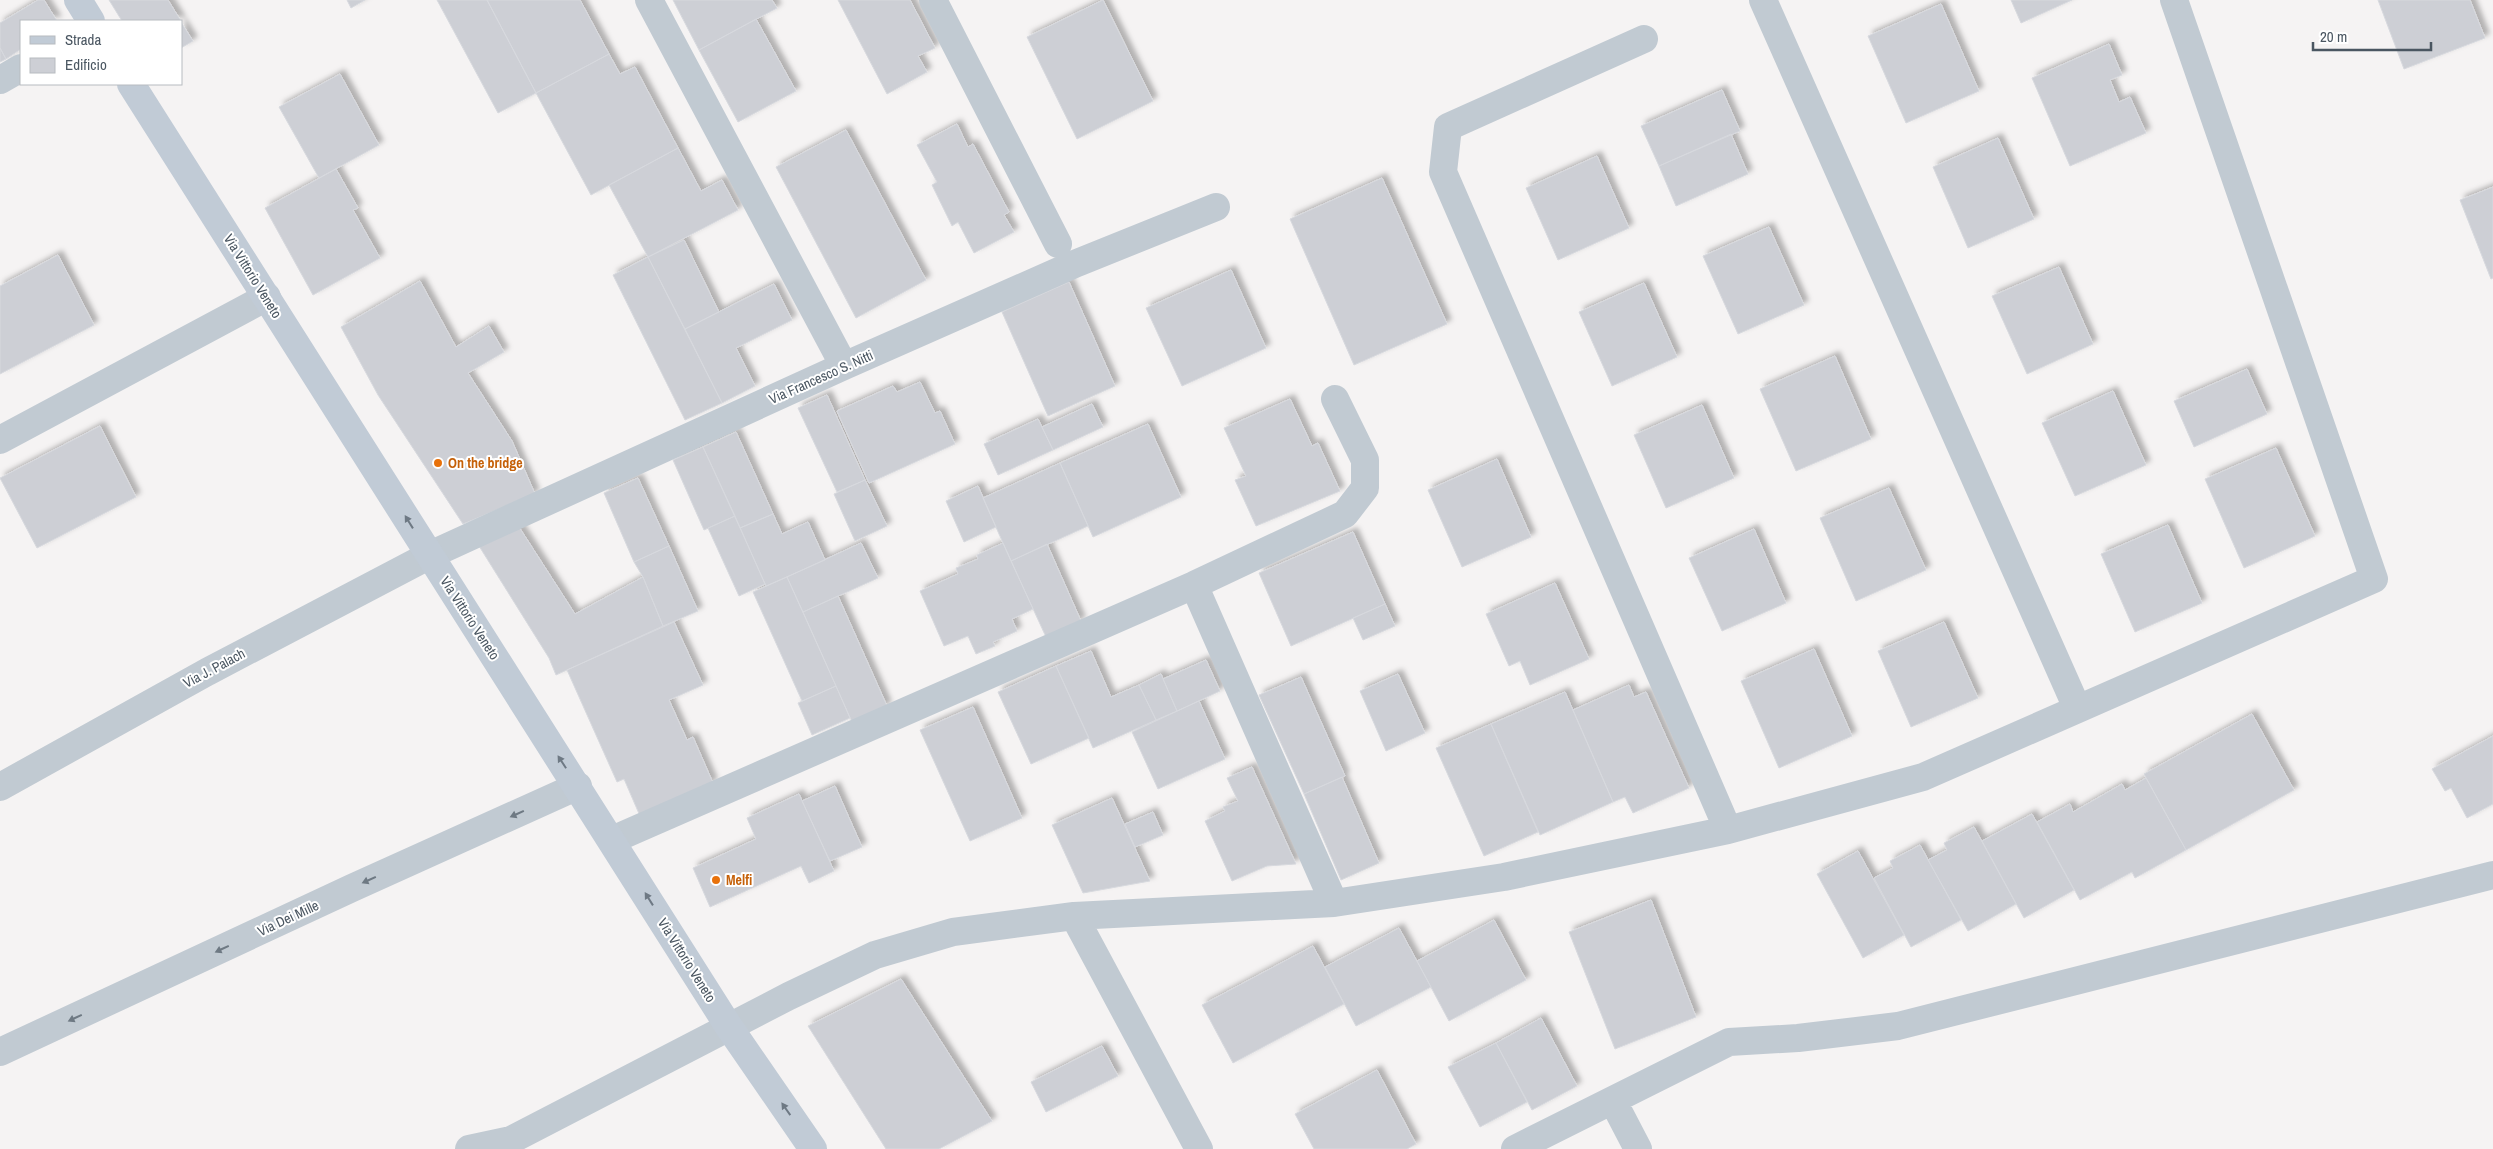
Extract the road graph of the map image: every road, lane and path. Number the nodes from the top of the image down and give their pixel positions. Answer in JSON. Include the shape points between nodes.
{"nodes":[{"id":1,"x":78,"y":0,"type":"edge"},
{"id":2,"x":649,"y":0,"type":"edge"},
{"id":3,"x":933,"y":0,"type":"edge"},
{"id":4,"x":1764,"y":0,"type":"edge"},
{"id":5,"x":2174,"y":0,"type":"edge"},
{"id":6,"x":90,"y":20,"type":"edge"},
{"id":7,"x":1644,"y":39,"type":"dead end"},
{"id":8,"x":20,"y":69,"type":"edge"},
{"id":9,"x":0,"y":80,"type":"edge"},
{"id":10,"x":132,"y":85,"type":"edge"},
{"id":11,"x":1216,"y":207,"type":"dead end"},
{"id":12,"x":1058,"y":244,"type":"dead end"},
{"id":13,"x":267,"y":297,"type":"junction"},
{"id":14,"x":844,"y":366,"type":"junction"},
{"id":15,"x":1335,"y":399,"type":"dead end"},
{"id":16,"x":0,"y":440,"type":"edge"},
{"id":17,"x":430,"y":555,"type":"junction"},
{"id":18,"x":1194,"y":585,"type":"junction"},
{"id":19,"x":2077,"y":708,"type":"junction"},
{"id":20,"x":578,"y":786,"type":"junction"},
{"id":21,"x":0,"y":787,"type":"edge"},
{"id":22,"x":1728,"y":830,"type":"junction"},
{"id":23,"x":612,"y":840,"type":"junction"},
{"id":24,"x":2493,"y":875,"type":"edge"},
{"id":25,"x":1334,"y":903,"type":"junction"},
{"id":26,"x":1074,"y":916,"type":"junction"},
{"id":27,"x":729,"y":1027,"type":"junction"},
{"id":28,"x":0,"y":1052,"type":"edge"},
{"id":29,"x":1613,"y":1101,"type":"junction"},
{"id":30,"x":469,"y":1149,"type":"edge"},
{"id":31,"x":813,"y":1149,"type":"edge"},
{"id":32,"x":1199,"y":1149,"type":"edge"},
{"id":33,"x":1515,"y":1149,"type":"edge"},
{"id":34,"x":1638,"y":1149,"type":"edge"}],
"edges":[{"from":1,"to":6,"type":"street"},
{"from":2,"to":14,"type":"street"},
{"from":3,"to":12,"type":"street"},
{"from":4,"to":19,"type":"street"},
{"from":5,"to":19,"type":"street","via":[[2374,579]]},
{"from":7,"to":22,"type":"street","via":[[1448,127],[1443,172]]},
{"from":8,"to":9,"type":"street"},
{"from":10,"to":13,"type":"street","name":"Via Vittorio Veneto"},
{"from":11,"to":14,"type":"street","name":"Via Francesco S. Nitti"},
{"from":13,"to":16,"type":"street"},
{"from":17,"to":13,"type":"street","name":"Via Vittorio Veneto","one_way":true},
{"from":14,"to":17,"type":"street","name":"Via Francesco S. Nitti"},
{"from":15,"to":18,"type":"street","via":[[1365,460],[1365,488],[1345,514]]},
{"from":20,"to":17,"type":"street","name":"Via Vittorio Veneto","one_way":true},
{"from":17,"to":21,"type":"street","name":"Via J. Palach","via":[[207,672]]},
{"from":18,"to":23,"type":"street"},
{"from":18,"to":25,"type":"street"},
{"from":19,"to":22,"type":"street","via":[[1922,777]]},
{"from":20,"to":23,"type":"street","name":"Via Vittorio Veneto"},
{"from":20,"to":28,"type":"street","name":"Via Dei Mille","one_way":true},
{"from":22,"to":25,"type":"street","via":[[1504,877]]},
{"from":27,"to":23,"type":"street","name":"Via Vittorio Veneto","one_way":true},
{"from":24,"to":29,"type":"street","via":[[1898,1026],[1798,1038],[1729,1042]]},
{"from":25,"to":26,"type":"street"},
{"from":26,"to":27,"type":"street","via":[[953,932],[875,955]]},
{"from":26,"to":32,"type":"street"},
{"from":27,"to":30,"type":"street","via":[[511,1140]]},
{"from":31,"to":27,"type":"street","name":"Via Vittorio Veneto","one_way":true},
{"from":29,"to":33,"type":"street"},
{"from":29,"to":34,"type":"street"}]}
